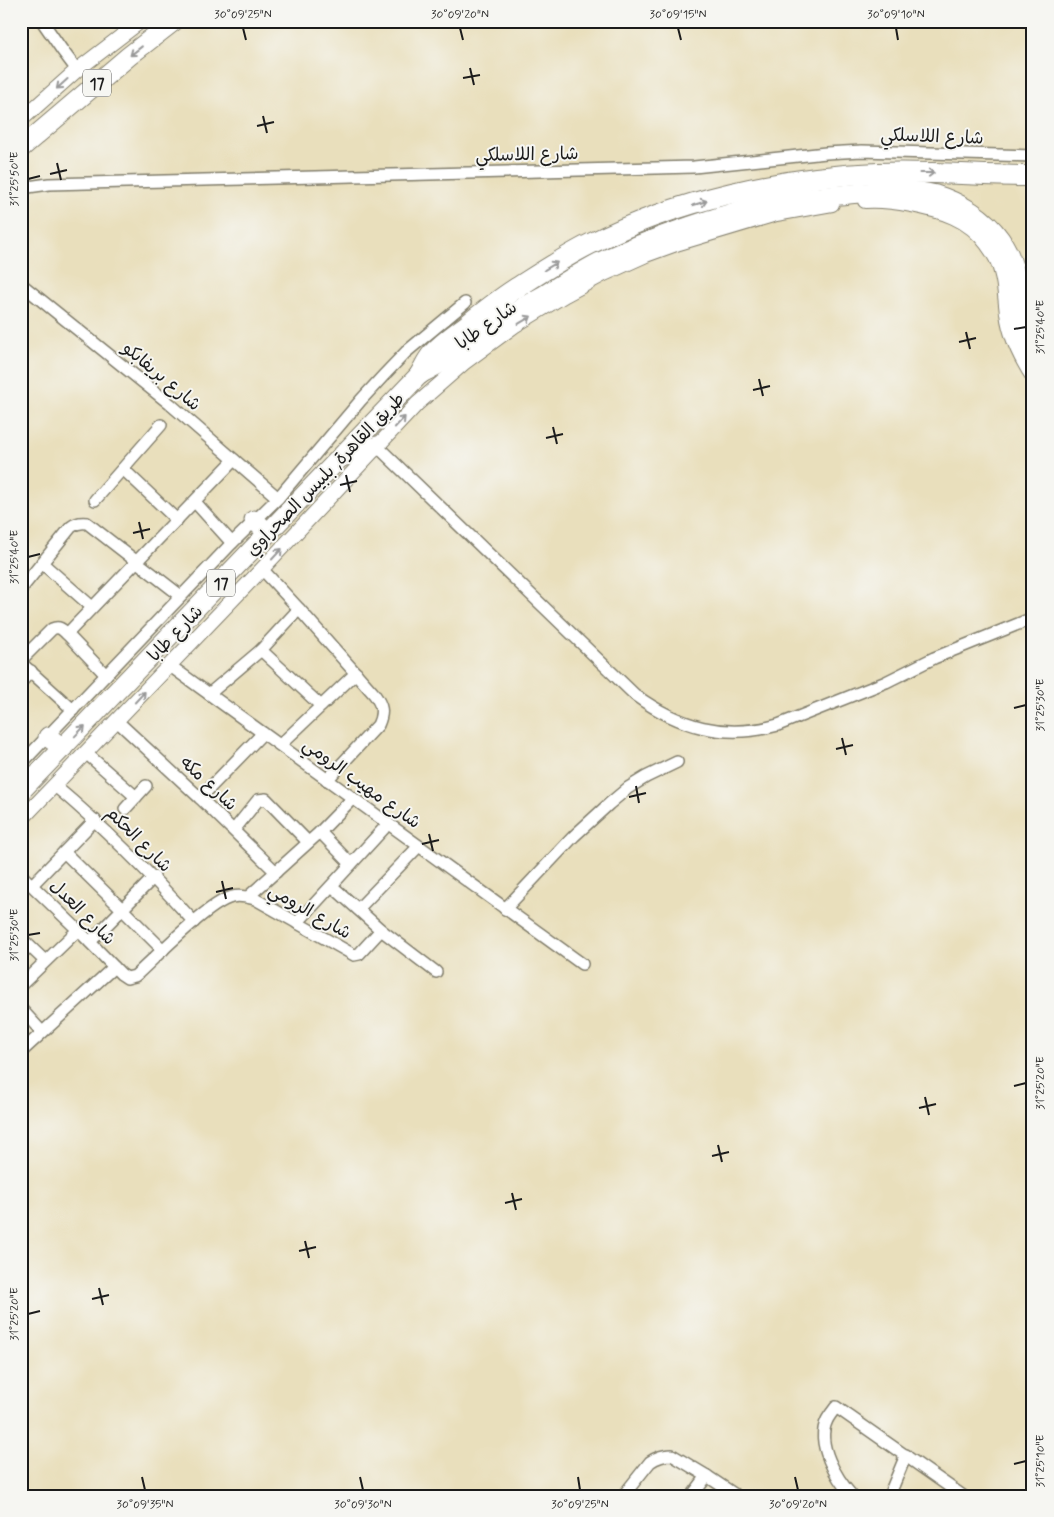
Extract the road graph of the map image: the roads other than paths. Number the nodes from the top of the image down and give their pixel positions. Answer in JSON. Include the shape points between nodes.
{"nodes":[{"id":1,"x":42,"y":21,"type":"edge"},
{"id":2,"x":141,"y":21,"type":"edge"},
{"id":3,"x":174,"y":21,"type":"edge"},
{"id":4,"x":77,"y":70,"type":"junction"},
{"id":5,"x":21,"y":120,"type":"edge"},
{"id":6,"x":21,"y":148,"type":"edge"},
{"id":7,"x":1033,"y":156,"type":"edge"},
{"id":8,"x":1033,"y":176,"type":"edge"},
{"id":9,"x":21,"y":188,"type":"edge"},
{"id":10,"x":775,"y":208,"type":"junction"},
{"id":11,"x":21,"y":284,"type":"edge"},
{"id":12,"x":464,"y":303,"type":"dead end"},
{"id":13,"x":1033,"y":347,"type":"edge"},
{"id":14,"x":420,"y":374,"type":"junction"},
{"id":15,"x":1033,"y":377,"type":"edge"},
{"id":16,"x":161,"y":425,"type":"dead end"},
{"id":17,"x":377,"y":446,"type":"junction"},
{"id":18,"x":341,"y":457,"type":"junction"},
{"id":19,"x":234,"y":460,"type":"junction"},
{"id":20,"x":123,"y":469,"type":"junction"},
{"id":21,"x":278,"y":498,"type":"junction"},
{"id":22,"x":96,"y":500,"type":"dead end"},
{"id":23,"x":195,"y":502,"type":"junction"},
{"id":24,"x":177,"y":520,"type":"junction"},
{"id":25,"x":254,"y":520,"type":"junction"},
{"id":26,"x":268,"y":533,"type":"junction"},
{"id":27,"x":232,"y":543,"type":"junction"},
{"id":28,"x":137,"y":561,"type":"junction"},
{"id":29,"x":42,"y":563,"type":"junction"},
{"id":30,"x":262,"y":569,"type":"junction"},
{"id":31,"x":21,"y":588,"type":"edge"},
{"id":32,"x":181,"y":596,"type":"junction"},
{"id":33,"x":92,"y":608,"type":"junction"},
{"id":34,"x":299,"y":609,"type":"junction"},
{"id":35,"x":1033,"y":618,"type":"edge"},
{"id":36,"x":67,"y":634,"type":"junction"},
{"id":37,"x":261,"y":650,"type":"junction"},
{"id":38,"x":21,"y":661,"type":"edge"},
{"id":39,"x":169,"y":665,"type":"junction"},
{"id":40,"x":31,"y":671,"type":"junction"},
{"id":41,"x":356,"y":673,"type":"junction"},
{"id":42,"x":106,"y":675,"type":"junction"},
{"id":43,"x":21,"y":682,"type":"edge"},
{"id":44,"x":209,"y":694,"type":"junction"},
{"id":45,"x":321,"y":706,"type":"junction"},
{"id":46,"x":73,"y":710,"type":"junction"},
{"id":47,"x":117,"y":721,"type":"junction"},
{"id":48,"x":263,"y":733,"type":"junction"},
{"id":49,"x":48,"y":736,"type":"junction"},
{"id":50,"x":280,"y":745,"type":"junction"},
{"id":51,"x":63,"y":748,"type":"junction"},
{"id":52,"x":86,"y":753,"type":"junction"},
{"id":53,"x":677,"y":762,"type":"dead end"},
{"id":54,"x":21,"y":764,"type":"edge"},
{"id":55,"x":327,"y":780,"type":"junction"},
{"id":56,"x":55,"y":786,"type":"junction"},
{"id":57,"x":146,"y":786,"type":"dead end"},
{"id":58,"x":21,"y":791,"type":"edge"},
{"id":59,"x":136,"y":798,"type":"junction"},
{"id":60,"x":200,"y":798,"type":"junction"},
{"id":61,"x":353,"y":798,"type":"junction"},
{"id":62,"x":125,"y":809,"type":"dead end"},
{"id":63,"x":21,"y":820,"type":"edge"},
{"id":64,"x":94,"y":820,"type":"junction"},
{"id":65,"x":388,"y":824,"type":"junction"},
{"id":66,"x":234,"y":830,"type":"junction"},
{"id":67,"x":320,"y":832,"type":"junction"},
{"id":68,"x":308,"y":842,"type":"junction"},
{"id":69,"x":419,"y":846,"type":"junction"},
{"id":70,"x":64,"y":852,"type":"junction"},
{"id":71,"x":352,"y":864,"type":"junction"},
{"id":72,"x":276,"y":872,"type":"junction"},
{"id":73,"x":21,"y":875,"type":"edge"},
{"id":74,"x":154,"y":877,"type":"junction"},
{"id":75,"x":32,"y":885,"type":"junction"},
{"id":76,"x":332,"y":886,"type":"junction"},
{"id":77,"x":248,"y":897,"type":"junction"},
{"id":78,"x":122,"y":909,"type":"junction"},
{"id":79,"x":358,"y":909,"type":"junction"},
{"id":80,"x":505,"y":909,"type":"junction"},
{"id":81,"x":194,"y":922,"type":"junction"},
{"id":82,"x":297,"y":923,"type":"junction"},
{"id":83,"x":78,"y":930,"type":"junction"},
{"id":84,"x":381,"y":930,"type":"junction"},
{"id":85,"x":21,"y":938,"type":"edge"},
{"id":86,"x":90,"y":942,"type":"junction"},
{"id":87,"x":163,"y":950,"type":"junction"},
{"id":88,"x":45,"y":961,"type":"junction"},
{"id":89,"x":582,"y":964,"type":"dead end"},
{"id":90,"x":117,"y":971,"type":"junction"},
{"id":91,"x":436,"y":972,"type":"dead end"},
{"id":92,"x":21,"y":985,"type":"edge"},
{"id":93,"x":21,"y":1009,"type":"edge"},
{"id":94,"x":42,"y":1032,"type":"junction"},
{"id":95,"x":21,"y":1052,"type":"edge"},
{"id":96,"x":906,"y":1455,"type":"junction"},
{"id":97,"x":707,"y":1476,"type":"junction"},
{"id":98,"x":623,"y":1496,"type":"edge"},
{"id":99,"x":692,"y":1496,"type":"edge"},
{"id":100,"x":737,"y":1496,"type":"edge"},
{"id":101,"x":852,"y":1496,"type":"edge"},
{"id":102,"x":889,"y":1496,"type":"edge"},
{"id":103,"x":963,"y":1496,"type":"edge"}],
"edges":[{"from":1,"to":4,"type":"street"},
{"from":2,"to":4,"type":"street"},
{"from":3,"to":6,"type":"highway","number":"17","one_way":true},
{"from":4,"to":5,"type":"street","one_way":true},
{"from":7,"to":9,"type":"street","name":"شارع اللاسلكي","via":[[853,152],[694,167],[49,184]]},
{"from":14,"to":8,"type":"highway","one_way":true,"via":[[433,354],[449,339],[499,300],[591,244],[660,215],[756,188],[799,180],[878,173]]},
{"from":10,"to":13,"type":"highway","name":"طريق القاهرة, بلبيس الصحراوي","via":[[861,193],[909,192],[936,195],[954,202],[987,225],[1004,246],[1016,276],[1028,338]]},
{"from":10,"to":14,"type":"highway","name":"طريق القاهرة, بلبيس الصحراوي","via":[[740,211],[682,229],[599,263]]},
{"from":10,"to":15,"type":"street","name":"شارع طابا","via":[[887,201],[934,209],[968,224],[982,237],[1001,269],[1013,338]]},
{"from":17,"to":10,"type":"street","name":"شارع طابا","one_way":true,"via":[[417,404],[465,362],[514,326],[565,295],[646,254]]},
{"from":11,"to":19,"type":"street","name":"شارع بريفابكو"},
{"from":12,"to":21,"type":"street","via":[[406,352]]},
{"from":14,"to":18,"type":"highway","name":"طريق القاهرة, بلبيس الصحراوي","number":"17"},
{"from":16,"to":20,"type":"street"},
{"from":17,"to":18,"type":"highway","via":[[360,454]]},
{"from":30,"to":17,"type":"street","name":"شارع طابا","one_way":true},
{"from":17,"to":35,"type":"street","via":[[634,695],[668,716],[702,728],[728,732],[778,725]]},
{"from":18,"to":26,"type":"highway","name":"طريق القاهرة, بلبيس الصحراوي","number":"17"},
{"from":19,"to":21,"type":"street","name":"شارع بريفابكو"},
{"from":19,"to":23,"type":"street"},
{"from":20,"to":22,"type":"street"},
{"from":20,"to":24,"type":"street"},
{"from":21,"to":25,"type":"street"},
{"from":23,"to":24,"type":"street"},
{"from":23,"to":27,"type":"street"},
{"from":24,"to":28,"type":"street"},
{"from":25,"to":26,"type":"highway"},
{"from":25,"to":27,"type":"street"},
{"from":51,"to":26,"type":"highway","name":"طريق القاهرة, بلبيس الصحراوي","number":"17","one_way":true},
{"from":27,"to":32,"type":"street"},
{"from":28,"to":29,"type":"street","via":[[83,522],[74,524]]},
{"from":28,"to":32,"type":"street"},
{"from":28,"to":33,"type":"street"},
{"from":29,"to":31,"type":"street"},
{"from":29,"to":33,"type":"street"},
{"from":30,"to":34,"type":"street"},
{"from":30,"to":39,"type":"street","name":"شارع طابا"},
{"from":32,"to":42,"type":"street"},
{"from":33,"to":36,"type":"street"},
{"from":34,"to":37,"type":"street"},
{"from":34,"to":41,"type":"street"},
{"from":36,"to":38,"type":"street","via":[[60,628],[52,628]]},
{"from":36,"to":42,"type":"street"},
{"from":37,"to":44,"type":"street"},
{"from":37,"to":45,"type":"street"},
{"from":38,"to":40,"type":"street"},
{"from":39,"to":44,"type":"street","name":"شارع مهيب الرومي"},
{"from":47,"to":39,"type":"street","name":"شارع طابا","one_way":true},
{"from":40,"to":43,"type":"street"},
{"from":40,"to":46,"type":"street"},
{"from":41,"to":45,"type":"street"},
{"from":41,"to":55,"type":"street","via":[[380,702],[382,717]]},
{"from":42,"to":46,"type":"street"},
{"from":44,"to":48,"type":"street","name":"شارع مهيب الرومي"},
{"from":45,"to":50,"type":"street"},
{"from":46,"to":49,"type":"street"},
{"from":47,"to":52,"type":"street","name":"شارع طابا"},
{"from":47,"to":60,"type":"street","name":"شارع مكه"},
{"from":48,"to":50,"type":"street","name":"شارع مهيب الرومي"},
{"from":48,"to":60,"type":"street"},
{"from":49,"to":51,"type":"highway"},
{"from":49,"to":54,"type":"street"},
{"from":50,"to":55,"type":"street","name":"شارع مهيب الرومي"},
{"from":51,"to":58,"type":"highway","name":"طريق القاهرة, بلبيس الصحراوي","number":"17"},
{"from":52,"to":56,"type":"street","name":"شارع طابا"},
{"from":52,"to":59,"type":"street"},
{"from":53,"to":80,"type":"street","via":[[628,788],[609,804]]},
{"from":55,"to":61,"type":"street","name":"شارع مهيب الرومي"},
{"from":56,"to":63,"type":"street","name":"شارع طابا"},
{"from":56,"to":64,"type":"street","name":"شارع الحكم"},
{"from":57,"to":59,"type":"street"},
{"from":59,"to":62,"type":"street"},
{"from":60,"to":66,"type":"street","name":"شارع مكه"},
{"from":61,"to":65,"type":"street","name":"شارع مهيب الرومي"},
{"from":61,"to":67,"type":"street"},
{"from":64,"to":70,"type":"street"},
{"from":64,"to":74,"type":"street","name":"شارع الحكم"},
{"from":65,"to":69,"type":"street","name":"شارع مهيب الرومي"},
{"from":65,"to":71,"type":"street"},
{"from":66,"to":68,"type":"street","via":[[258,800],[266,798]]},
{"from":66,"to":72,"type":"street","name":"شارع مكه"},
{"from":67,"to":68,"type":"street"},
{"from":67,"to":71,"type":"street"},
{"from":68,"to":72,"type":"street"},
{"from":69,"to":79,"type":"street"},
{"from":69,"to":80,"type":"street","name":"شارع مهيب الرومي"},
{"from":70,"to":75,"type":"street"},
{"from":70,"to":78,"type":"street"},
{"from":71,"to":76,"type":"street"},
{"from":72,"to":77,"type":"street"},
{"from":73,"to":75,"type":"street","name":"شارع العدل"},
{"from":74,"to":78,"type":"street"},
{"from":74,"to":81,"type":"street","name":"شارع الحكم"},
{"from":75,"to":83,"type":"street","name":"شارع العدل"},
{"from":76,"to":79,"type":"street"},
{"from":76,"to":82,"type":"street"},
{"from":77,"to":81,"type":"street","name":"شارع الرومي","via":[[226,899]]},
{"from":77,"to":82,"type":"street","name":"شارع الرومي"},
{"from":78,"to":86,"type":"street"},
{"from":78,"to":87,"type":"street"},
{"from":79,"to":84,"type":"street"},
{"from":80,"to":89,"type":"street","name":"شارع مهيب الرومي"},
{"from":81,"to":87,"type":"street","name":"شارع الرومي"},
{"from":82,"to":84,"type":"street","name":"شارع الرومي","via":[[354,955],[359,954]]},
{"from":83,"to":86,"type":"street","name":"شارع العدل"},
{"from":83,"to":88,"type":"street"},
{"from":84,"to":91,"type":"street"},
{"from":85,"to":88,"type":"street"},
{"from":86,"to":90,"type":"street","name":"شارع العدل"},
{"from":87,"to":90,"type":"street","name":"شارع الرومي","via":[[135,976],[128,978]]},
{"from":88,"to":92,"type":"street"},
{"from":90,"to":94,"type":"street"},
{"from":93,"to":94,"type":"street"},
{"from":94,"to":95,"type":"street"},
{"from":96,"to":101,"type":"street","via":[[836,1407],[826,1421],[824,1441],[835,1475]]},
{"from":96,"to":102,"type":"street"},
{"from":96,"to":103,"type":"street"},
{"from":97,"to":98,"type":"street","via":[[672,1456],[660,1456],[650,1462]]},
{"from":97,"to":99,"type":"street"},
{"from":97,"to":100,"type":"street"}]}
